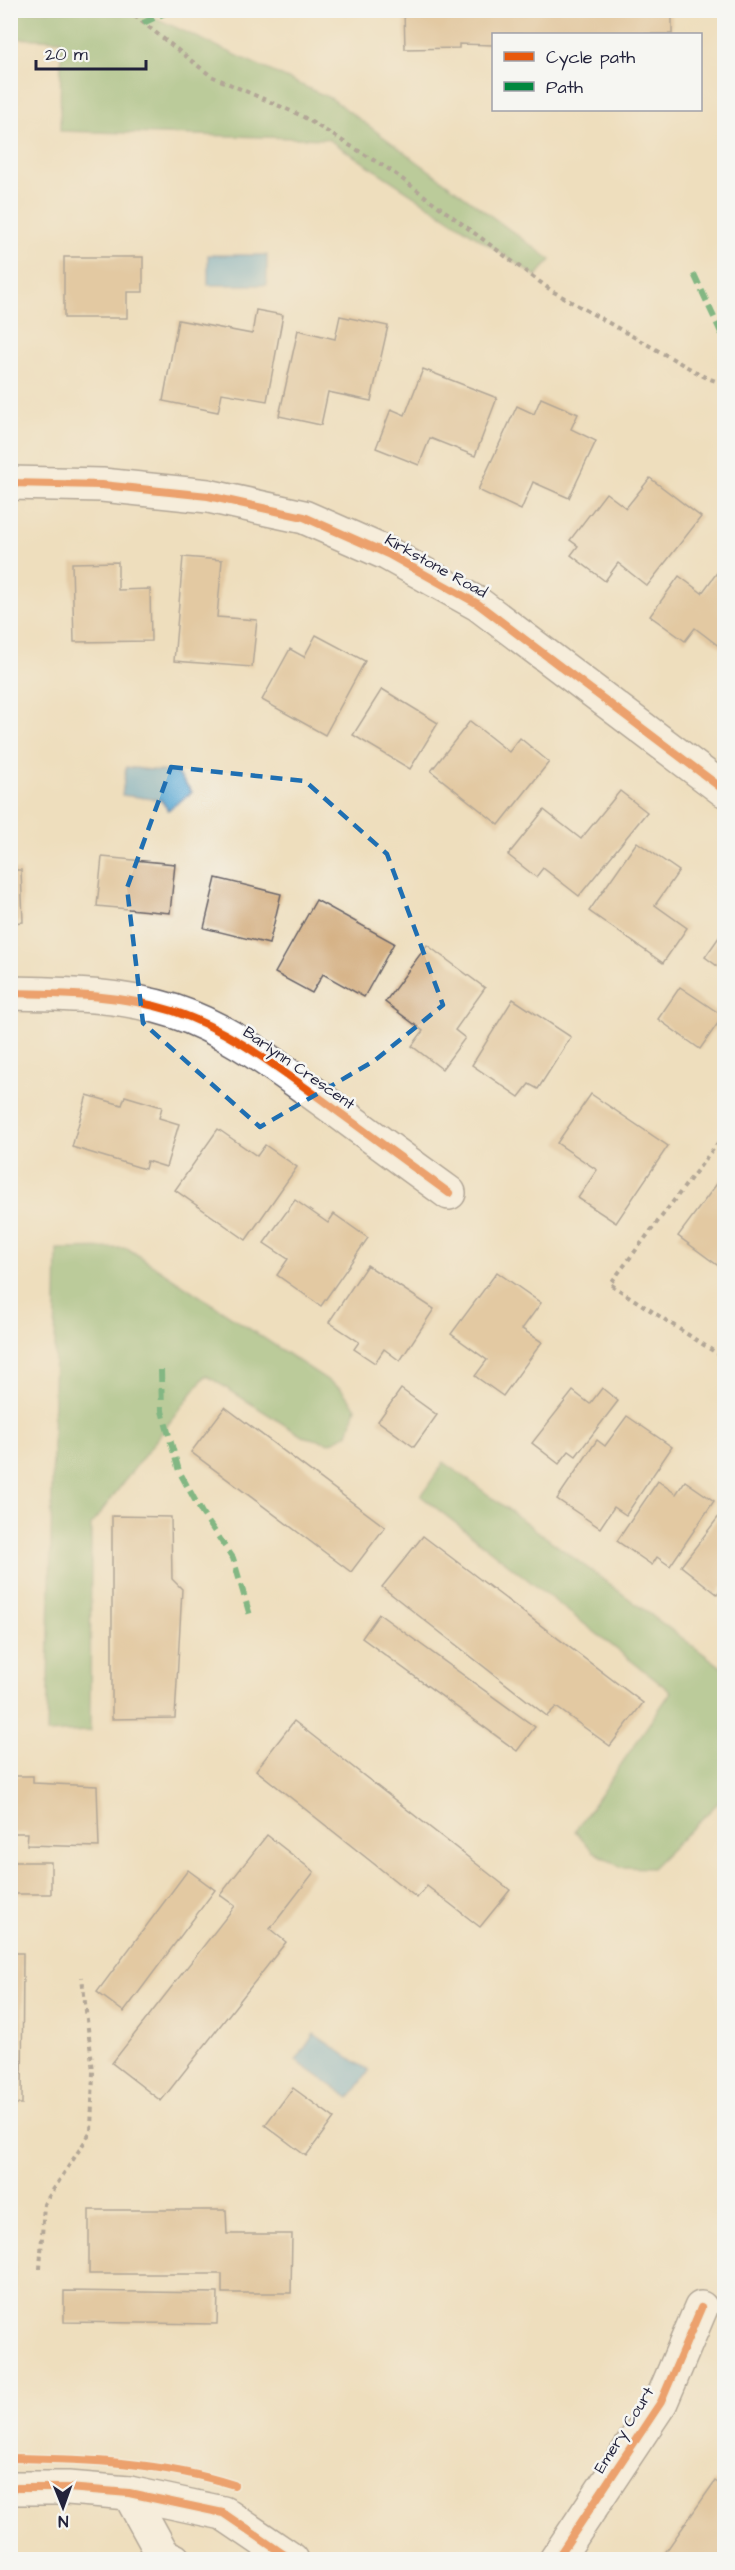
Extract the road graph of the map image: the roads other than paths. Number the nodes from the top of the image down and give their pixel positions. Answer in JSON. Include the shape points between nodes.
{"nodes":[{"id":1,"x":10,"y":483,"type":"edge"},
{"id":2,"x":724,"y":790,"type":"edge"},
{"id":3,"x":10,"y":993,"type":"edge"},
{"id":4,"x":449,"y":1193,"type":"dead end"},
{"id":5,"x":701,"y":2308,"type":"dead end"},
{"id":6,"x":10,"y":2488,"type":"edge"},
{"id":7,"x":129,"y":2493,"type":"junction"},
{"id":8,"x":174,"y":2559,"type":"edge"},
{"id":9,"x":292,"y":2559,"type":"edge"},
{"id":10,"x":556,"y":2559,"type":"edge"}],
"edges":[{"from":1,"to":2,"type":"street","name":"Kirkstone Road","via":[[102,485],[208,496],[304,517],[388,554],[478,604]]},
{"from":3,"to":4,"type":"street","name":"Barlynn Crescent","via":[[123,998],[173,1011],[215,1028],[255,1051]]},
{"from":5,"to":10,"type":"street","name":"Emery Court","via":[[661,2402]]},
{"from":6,"to":7,"type":"street"},
{"from":7,"to":8,"type":"street","via":[[163,2555]]},
{"from":7,"to":9,"type":"street","via":[[224,2513]]}]}
